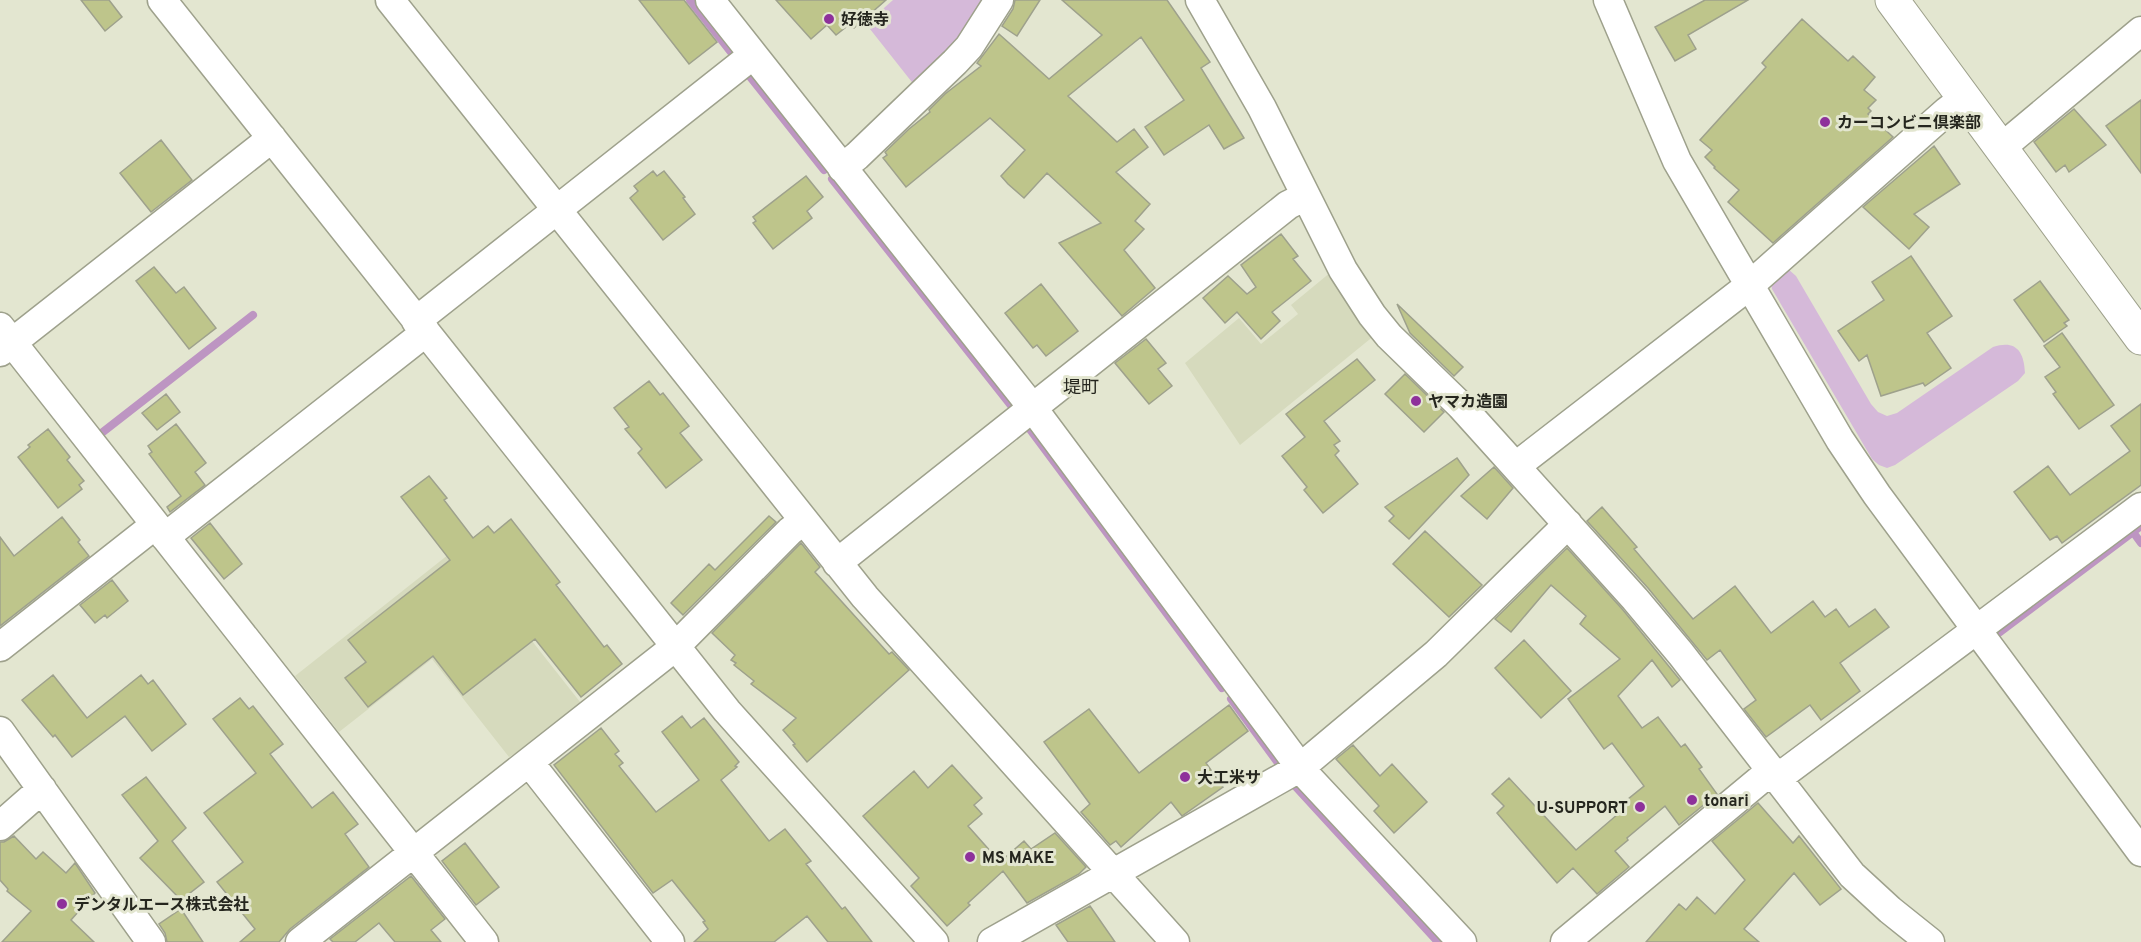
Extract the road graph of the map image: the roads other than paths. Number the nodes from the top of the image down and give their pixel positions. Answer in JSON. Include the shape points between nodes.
{"nodes":[{"id":1,"x":162,"y":0,"type":"edge"},
{"id":2,"x":390,"y":0,"type":"edge"},
{"id":3,"x":710,"y":0,"type":"edge"},
{"id":4,"x":999,"y":0,"type":"edge"},
{"id":5,"x":1608,"y":0,"type":"edge"},
{"id":6,"x":1892,"y":0,"type":"edge"},
{"id":7,"x":1209,"y":3,"type":"edge"},
{"id":8,"x":2141,"y":31,"type":"edge"},
{"id":9,"x":753,"y":55,"type":"junction"},
{"id":10,"x":1964,"y":98,"type":"junction"},
{"id":11,"x":272,"y":138,"type":"junction"},
{"id":12,"x":2001,"y":148,"type":"junction"},
{"id":13,"x":842,"y":168,"type":"junction"},
{"id":14,"x":1306,"y":196,"type":"junction"},
{"id":15,"x":557,"y":210,"type":"junction"},
{"id":16,"x":1750,"y":285,"type":"junction"},
{"id":17,"x":421,"y":327,"type":"junction"},
{"id":18,"x":2141,"y":338,"type":"edge"},
{"id":19,"x":4,"y":340,"type":"edge"},
{"id":20,"x":1032,"y":407,"type":"junction"},
{"id":21,"x":1516,"y":466,"type":"junction"},
{"id":22,"x":2141,"y":507,"type":"edge"},
{"id":23,"x":803,"y":521,"type":"junction"},
{"id":24,"x":1568,"y":524,"type":"junction"},
{"id":25,"x":160,"y":531,"type":"junction"},
{"id":26,"x":837,"y":563,"type":"junction"},
{"id":27,"x":1976,"y":630,"type":"junction"},
{"id":28,"x":0,"y":647,"type":"edge"},
{"id":29,"x":675,"y":647,"type":"junction"},
{"id":30,"x":0,"y":731,"type":"edge"},
{"id":31,"x":529,"y":762,"type":"junction"},
{"id":32,"x":1301,"y":767,"type":"junction"},
{"id":33,"x":1774,"y":775,"type":"junction"},
{"id":34,"x":42,"y":789,"type":"junction"},
{"id":35,"x":0,"y":826,"type":"edge"},
{"id":36,"x":414,"y":852,"type":"junction"},
{"id":37,"x":2141,"y":852,"type":"edge"},
{"id":38,"x":1113,"y":873,"type":"junction"},
{"id":39,"x":151,"y":942,"type":"edge"},
{"id":40,"x":300,"y":942,"type":"edge"},
{"id":41,"x":484,"y":942,"type":"edge"},
{"id":42,"x":670,"y":942,"type":"edge"},
{"id":43,"x":934,"y":942,"type":"edge"},
{"id":44,"x":992,"y":942,"type":"edge"},
{"id":45,"x":1175,"y":942,"type":"edge"},
{"id":46,"x":1462,"y":942,"type":"edge"},
{"id":47,"x":1564,"y":942,"type":"edge"},
{"id":48,"x":1930,"y":942,"type":"edge"}],
"edges":[{"from":1,"to":11,"type":"street"},
{"from":2,"to":15,"type":"street"},
{"from":3,"to":9,"type":"street"},
{"from":4,"to":13,"type":"street","via":[[955,62]]},
{"from":5,"to":16,"type":"street","via":[[1677,161]]},
{"from":6,"to":10,"type":"street"},
{"from":7,"to":14,"type":"street"},
{"from":8,"to":12,"type":"street"},
{"from":9,"to":13,"type":"street"},
{"from":9,"to":15,"type":"street"},
{"from":10,"to":12,"type":"street"},
{"from":10,"to":16,"type":"street"},
{"from":11,"to":17,"type":"street"},
{"from":11,"to":19,"type":"street"},
{"from":12,"to":18,"type":"street"},
{"from":13,"to":20,"type":"street"},
{"from":14,"to":20,"type":"street","via":[[1288,205]]},
{"from":14,"to":21,"type":"street","via":[[1342,270],[1372,315]]},
{"from":15,"to":17,"type":"street"},
{"from":15,"to":23,"type":"street"},
{"from":16,"to":21,"type":"street"},
{"from":16,"to":27,"type":"street","via":[[1858,468]]},
{"from":17,"to":25,"type":"street"},
{"from":17,"to":29,"type":"street"},
{"from":19,"to":25,"type":"street"},
{"from":20,"to":26,"type":"street"},
{"from":20,"to":32,"type":"street"},
{"from":21,"to":24,"type":"street"},
{"from":22,"to":27,"type":"street"},
{"from":23,"to":26,"type":"street"},
{"from":23,"to":29,"type":"street"},
{"from":24,"to":32,"type":"street","via":[[1436,654]]},
{"from":24,"to":33,"type":"street","via":[[1675,647]]},
{"from":25,"to":28,"type":"street"},
{"from":25,"to":36,"type":"street"},
{"from":26,"to":38,"type":"street"},
{"from":27,"to":33,"type":"street","via":[[1787,771]]},
{"from":27,"to":37,"type":"street"},
{"from":29,"to":31,"type":"street"},
{"from":29,"to":43,"type":"street","via":[[760,749]]},
{"from":30,"to":34,"type":"street"},
{"from":31,"to":36,"type":"street"},
{"from":31,"to":42,"type":"street"},
{"from":32,"to":38,"type":"street"},
{"from":32,"to":46,"type":"street"},
{"from":33,"to":47,"type":"street","via":[[1761,779]]},
{"from":33,"to":48,"type":"street","via":[[1852,875]]},
{"from":34,"to":35,"type":"street"},
{"from":34,"to":39,"type":"street"},
{"from":36,"to":40,"type":"street"},
{"from":36,"to":41,"type":"street"},
{"from":38,"to":44,"type":"street"},
{"from":38,"to":45,"type":"street"}]}
